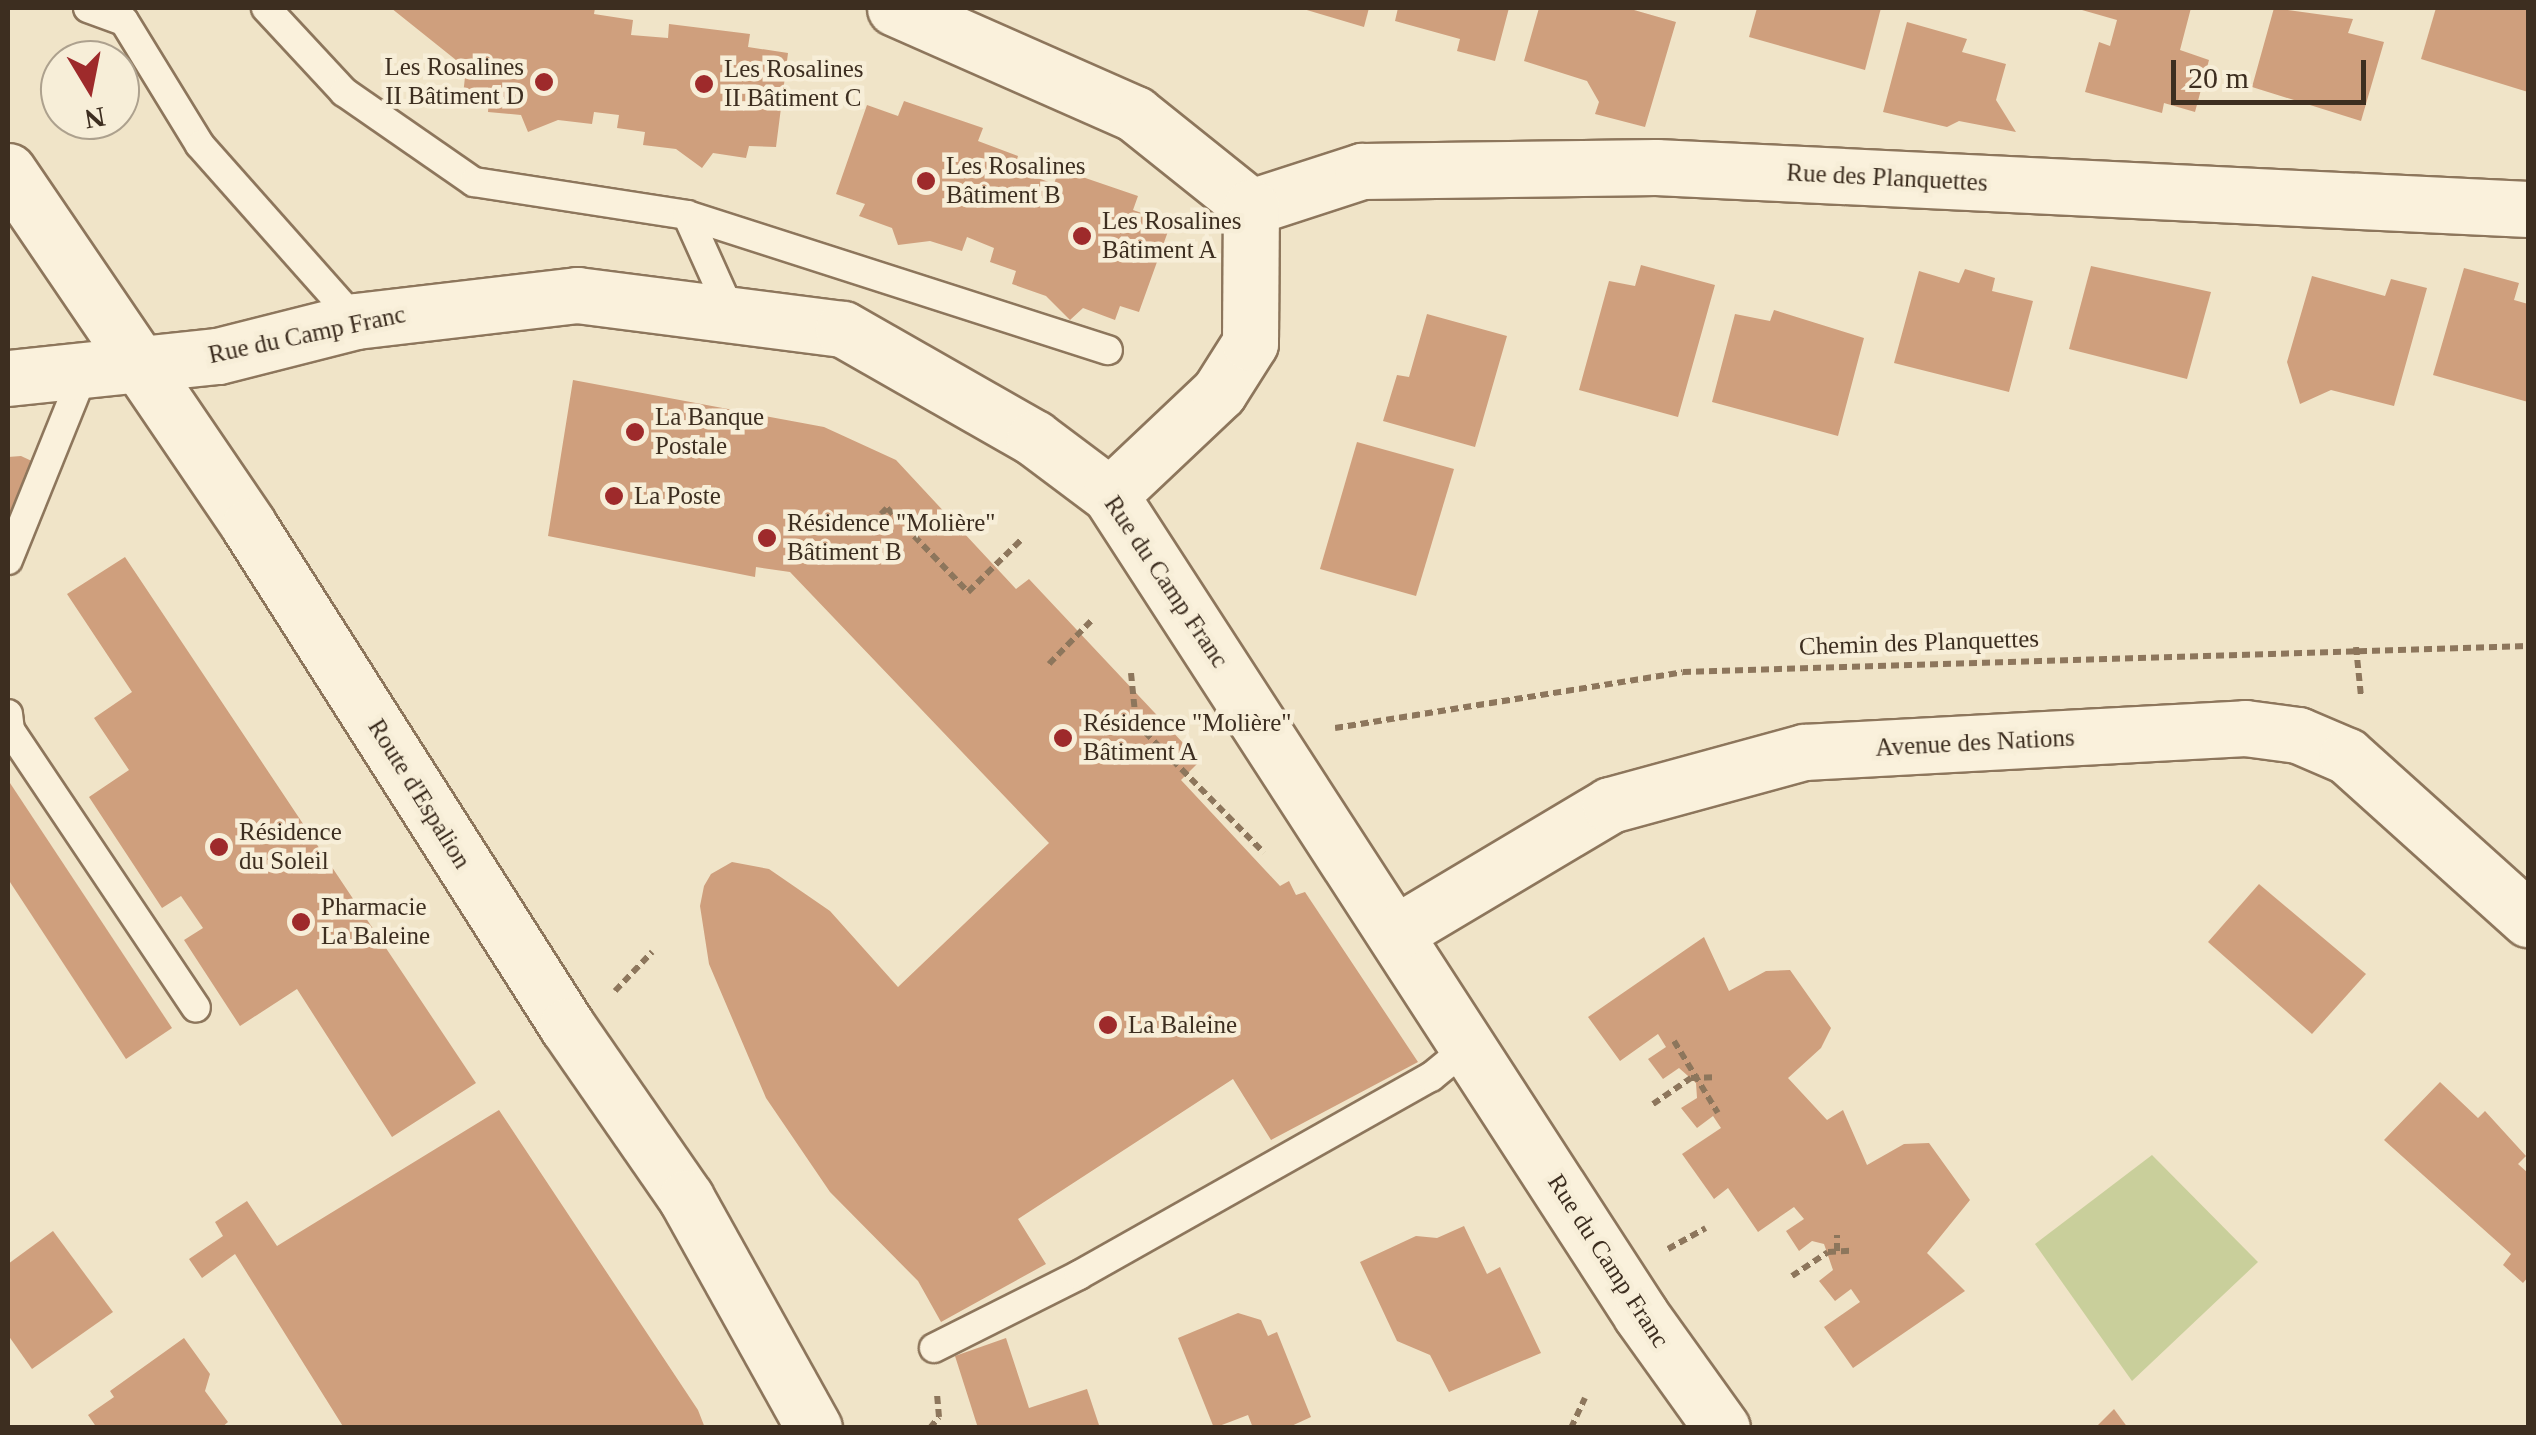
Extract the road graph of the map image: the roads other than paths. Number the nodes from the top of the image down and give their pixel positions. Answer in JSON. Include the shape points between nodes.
{"nodes":[{"id":1,"x":88,"y":8,"type":"edge"},
{"id":2,"x":266,"y":8,"type":"edge"},
{"id":3,"x":895,"y":8,"type":"edge"},
{"id":4,"x":8,"y":171,"type":"edge"},
{"id":5,"x":1252,"y":207,"type":"junction"},
{"id":6,"x":2528,"y":208,"type":"edge"},
{"id":7,"x":688,"y":216,"type":"junction"},
{"id":8,"x":732,"y":315,"type":"junction"},
{"id":9,"x":356,"y":321,"type":"junction"},
{"id":10,"x":1108,"y":350,"type":"dead end"},
{"id":11,"x":112,"y":365,"type":"junction"},
{"id":12,"x":8,"y":378,"type":"edge"},
{"id":13,"x":1110,"y":495,"type":"junction"},
{"id":14,"x":8,"y":560,"type":"edge"},
{"id":15,"x":8,"y":714,"type":"edge"},
{"id":16,"x":2528,"y":918,"type":"edge"},
{"id":17,"x":1398,"y":932,"type":"junction"},
{"id":18,"x":196,"y":1008,"type":"dead end"},
{"id":19,"x":1470,"y":1046,"type":"junction"},
{"id":20,"x":934,"y":1348,"type":"dead end"},
{"id":21,"x":814,"y":1428,"type":"edge"},
{"id":22,"x":1722,"y":1428,"type":"edge"}],
"edges":[{"from":1,"to":9,"type":"lane","via":[[124,22],[200,145]]},
{"from":2,"to":7,"type":"lane","via":[[344,92],[474,182]]},
{"from":3,"to":5,"type":"street","via":[[1135,114]]},
{"from":4,"to":11,"type":"street","name":"Route d'Espalion"},
{"from":5,"to":6,"type":"street","name":"Rue des Planquettes","via":[[1362,171],[1656,167]]},
{"from":5,"to":13,"type":"street","via":[[1250,343],[1219,392]]},
{"from":7,"to":8,"type":"lane"},
{"from":7,"to":10,"type":"lane"},
{"from":8,"to":9,"type":"street","name":"Rue du Camp Franc","via":[[578,295]]},
{"from":8,"to":13,"type":"street","name":"Rue du Camp Franc","via":[[843,330],[1034,438]]},
{"from":9,"to":11,"type":"street","name":"Rue du Camp Franc","via":[[218,356]]},
{"from":11,"to":12,"type":"street","name":"Rue du Camp Franc"},
{"from":11,"to":14,"type":"lane"},
{"from":11,"to":21,"type":"street","name":"Route d'Espalion","via":[[686,1198]]},
{"from":13,"to":17,"type":"street","name":"Rue du Camp Franc"},
{"from":15,"to":18,"type":"lane","via":[[10,730]]},
{"from":16,"to":17,"type":"street","name":"Avenue des Nations","via":[[2346,756],[2298,735],[2245,728],[1804,752],[1610,805]]},
{"from":17,"to":19,"type":"street","name":"Rue du Camp Franc"},
{"from":19,"to":20,"type":"lane","via":[[1414,1087],[1079,1275]]},
{"from":19,"to":22,"type":"street","name":"Rue du Camp Franc","via":[[1641,1315]]}]}
